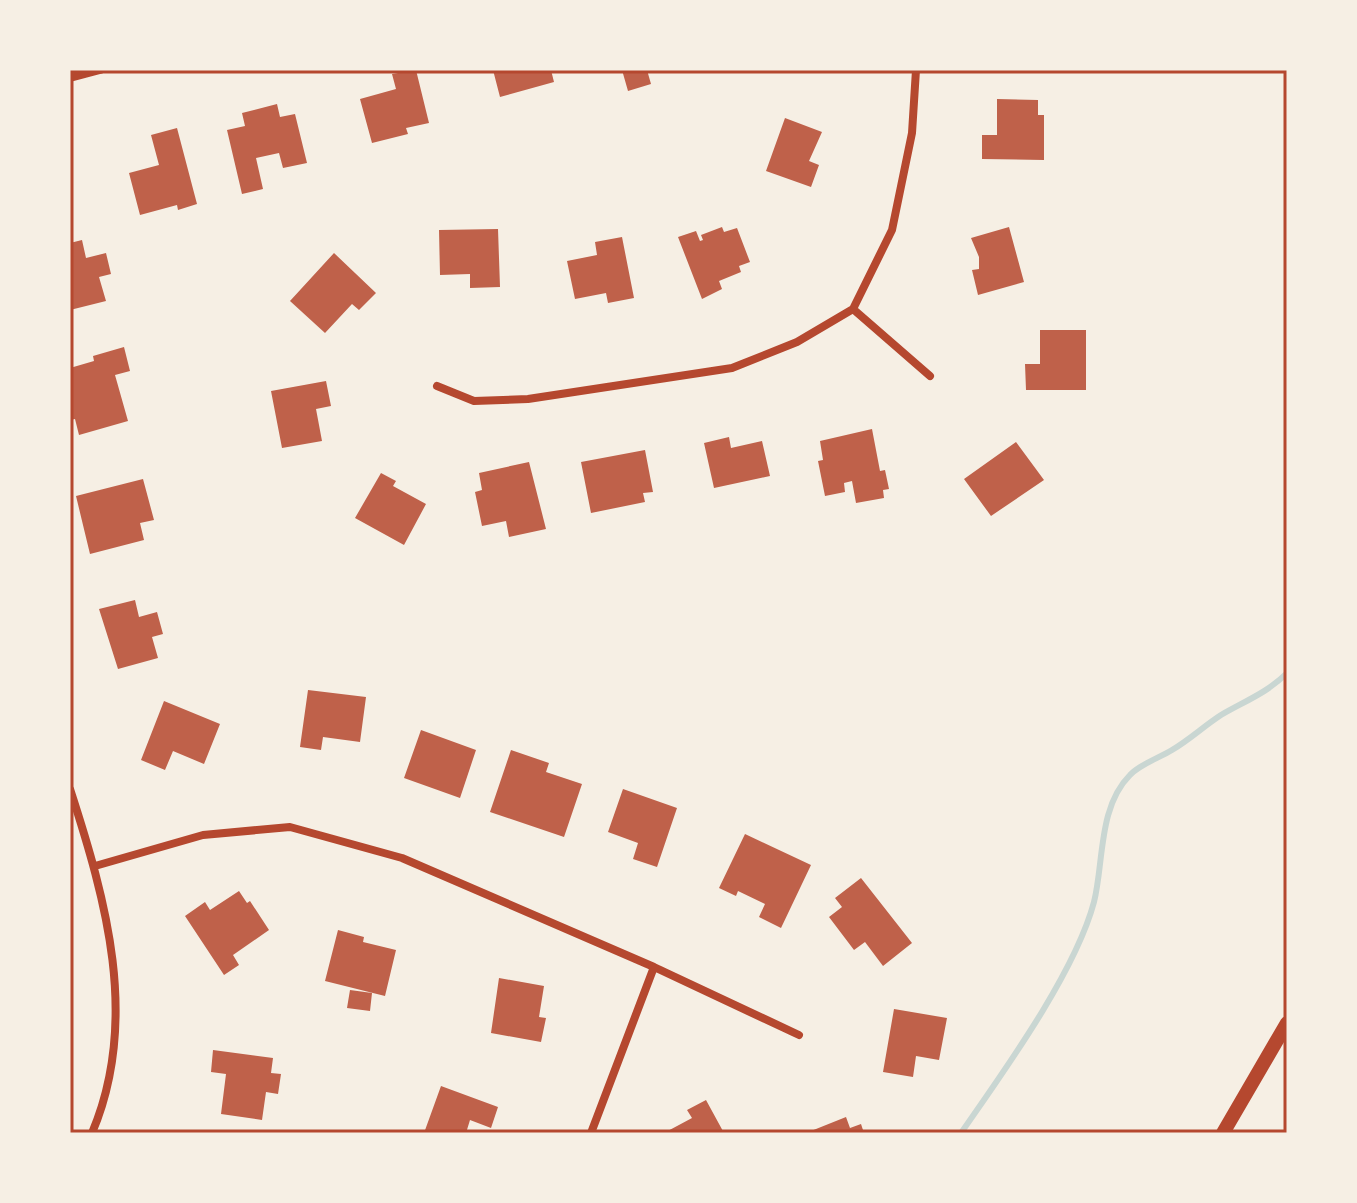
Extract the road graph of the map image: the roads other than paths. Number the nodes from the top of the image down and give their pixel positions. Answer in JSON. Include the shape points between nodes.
{"nodes":[{"id":1,"x":100,"y":70,"type":"edge"},
{"id":2,"x":916,"y":70,"type":"edge"},
{"id":3,"x":70,"y":78,"type":"edge"},
{"id":4,"x":853,"y":309,"type":"junction"},
{"id":5,"x":930,"y":376,"type":"dead end"},
{"id":6,"x":437,"y":386,"type":"dead end"},
{"id":7,"x":70,"y":789,"type":"edge"},
{"id":8,"x":95,"y":866,"type":"junction"},
{"id":9,"x":654,"y":967,"type":"junction"},
{"id":10,"x":1287,"y":1023,"type":"edge"},
{"id":11,"x":799,"y":1035,"type":"dead end"},
{"id":12,"x":92,"y":1133,"type":"edge"},
{"id":13,"x":591,"y":1133,"type":"edge"},
{"id":14,"x":1223,"y":1133,"type":"edge"}],
"edges":[{"from":1,"to":3,"type":"street"},
{"from":2,"to":4,"type":"street","via":[[912,133],[892,230]]},
{"from":4,"to":5,"type":"street"},
{"from":4,"to":6,"type":"street","via":[[797,342],[732,368],[528,399],[474,401]]},
{"from":7,"to":8,"type":"street"},
{"from":8,"to":9,"type":"street","via":[[203,835],[290,827],[402,858]]},
{"from":8,"to":12,"type":"street","via":[[117,1014],[107,1098]]},
{"from":9,"to":11,"type":"street"},
{"from":9,"to":13,"type":"street"},
{"from":10,"to":14,"type":"street"}]}
